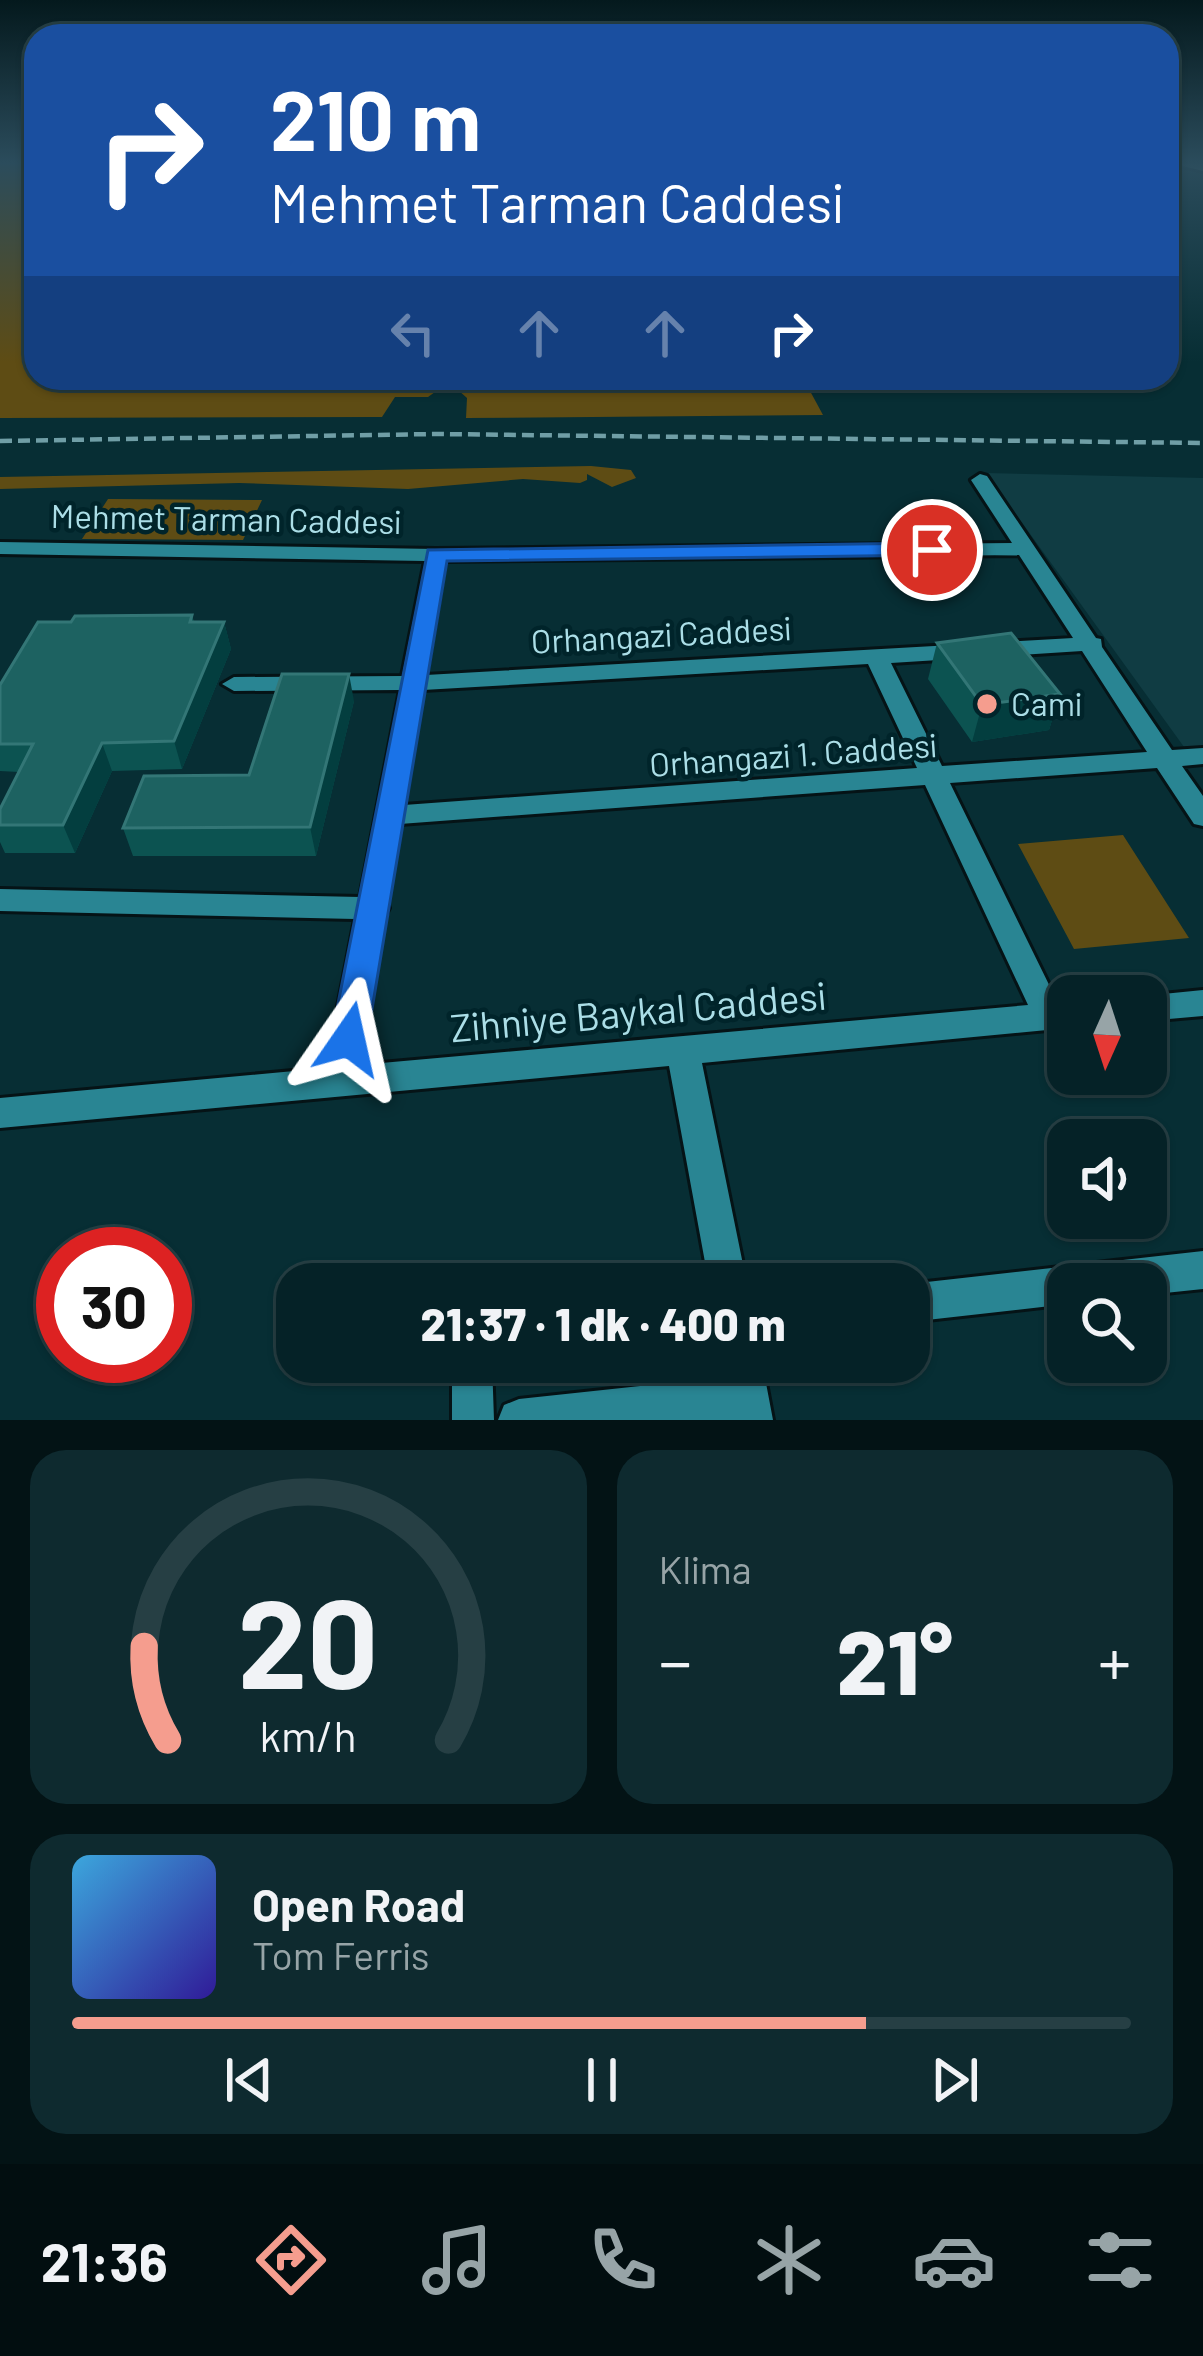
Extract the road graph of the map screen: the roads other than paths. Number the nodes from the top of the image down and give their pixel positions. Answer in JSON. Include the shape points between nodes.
{"nodes":[{"id":1,"x":980,"y":480,"type":"dead end"},
{"id":2,"x":0,"y":548,"type":"edge"},
{"id":3,"x":1028,"y":549,"type":"junction"},
{"id":4,"x":436,"y":555,"type":"junction"},
{"id":5,"x":1093,"y":644,"type":"junction"},
{"id":6,"x":876,"y":656,"type":"junction"},
{"id":7,"x":414,"y":683,"type":"junction"},
{"id":8,"x":234,"y":684,"type":"dead end"},
{"id":9,"x":1203,"y":756,"type":"edge"},
{"id":10,"x":1163,"y":759,"type":"junction"},
{"id":11,"x":934,"y":778,"type":"junction"},
{"id":12,"x":387,"y":816,"type":"junction"},
{"id":13,"x":1203,"y":817,"type":"edge"},
{"id":14,"x":0,"y":900,"type":"edge"},
{"id":15,"x":375,"y":908,"type":"junction"},
{"id":16,"x":1047,"y":993,"type":"edge"},
{"id":17,"x":1203,"y":1003,"type":"edge"},
{"id":18,"x":1167,"y":1006,"type":"edge"},
{"id":19,"x":1047,"y":1017,"type":"edge"},
{"id":20,"x":683,"y":1051,"type":"junction"},
{"id":21,"x":340,"y":1082,"type":"junction"},
{"id":22,"x":0,"y":1113,"type":"edge"},
{"id":23,"x":724,"y":1263,"type":"edge"},
{"id":24,"x":1203,"y":1270,"type":"edge"},
{"id":25,"x":1167,"y":1274,"type":"edge"},
{"id":26,"x":1047,"y":1287,"type":"edge"},
{"id":27,"x":930,"y":1301,"type":"edge"},
{"id":28,"x":472,"y":1383,"type":"edge"},
{"id":29,"x":748,"y":1392,"type":"edge"},
{"id":30,"x":473,"y":1420,"type":"edge"},
{"id":31,"x":519,"y":1420,"type":"edge"}],
"edges":[{"from":1,"to":3,"type":"street"},
{"from":2,"to":4,"type":"street","name":"Mehmet Tarman Caddesi"},
{"from":3,"to":4,"type":"street","name":"Mehmet Tarman Caddesi"},
{"from":3,"to":5,"type":"street"},
{"from":4,"to":7,"type":"street"},
{"from":5,"to":6,"type":"street","name":"Orhangazi Caddesi"},
{"from":5,"to":10,"type":"street"},
{"from":6,"to":7,"type":"street","name":"Orhangazi Caddesi"},
{"from":6,"to":11,"type":"street"},
{"from":7,"to":8,"type":"street","name":"Orhangazi Caddesi"},
{"from":7,"to":12,"type":"street"},
{"from":9,"to":10,"type":"street","name":"Orhangazi 1. Caddesi"},
{"from":10,"to":11,"type":"street","name":"Orhangazi 1. Caddesi"},
{"from":10,"to":13,"type":"street"},
{"from":11,"to":12,"type":"street","name":"Orhangazi 1. Caddesi"},
{"from":11,"to":16,"type":"street"},
{"from":12,"to":15,"type":"street"},
{"from":14,"to":15,"type":"street"},
{"from":15,"to":21,"type":"street"},
{"from":17,"to":18,"type":"street"},
{"from":19,"to":20,"type":"street","name":"Zihniye Baykal Caddesi"},
{"from":20,"to":21,"type":"street","name":"Zihniye Baykal Caddesi"},
{"from":20,"to":23,"type":"street"},
{"from":21,"to":22,"type":"street","name":"Zihniye Baykal Caddesi"},
{"from":24,"to":25,"type":"street"},
{"from":26,"to":27,"type":"street"},
{"from":28,"to":30,"type":"street"},
{"from":29,"to":31,"type":"street"}]}
